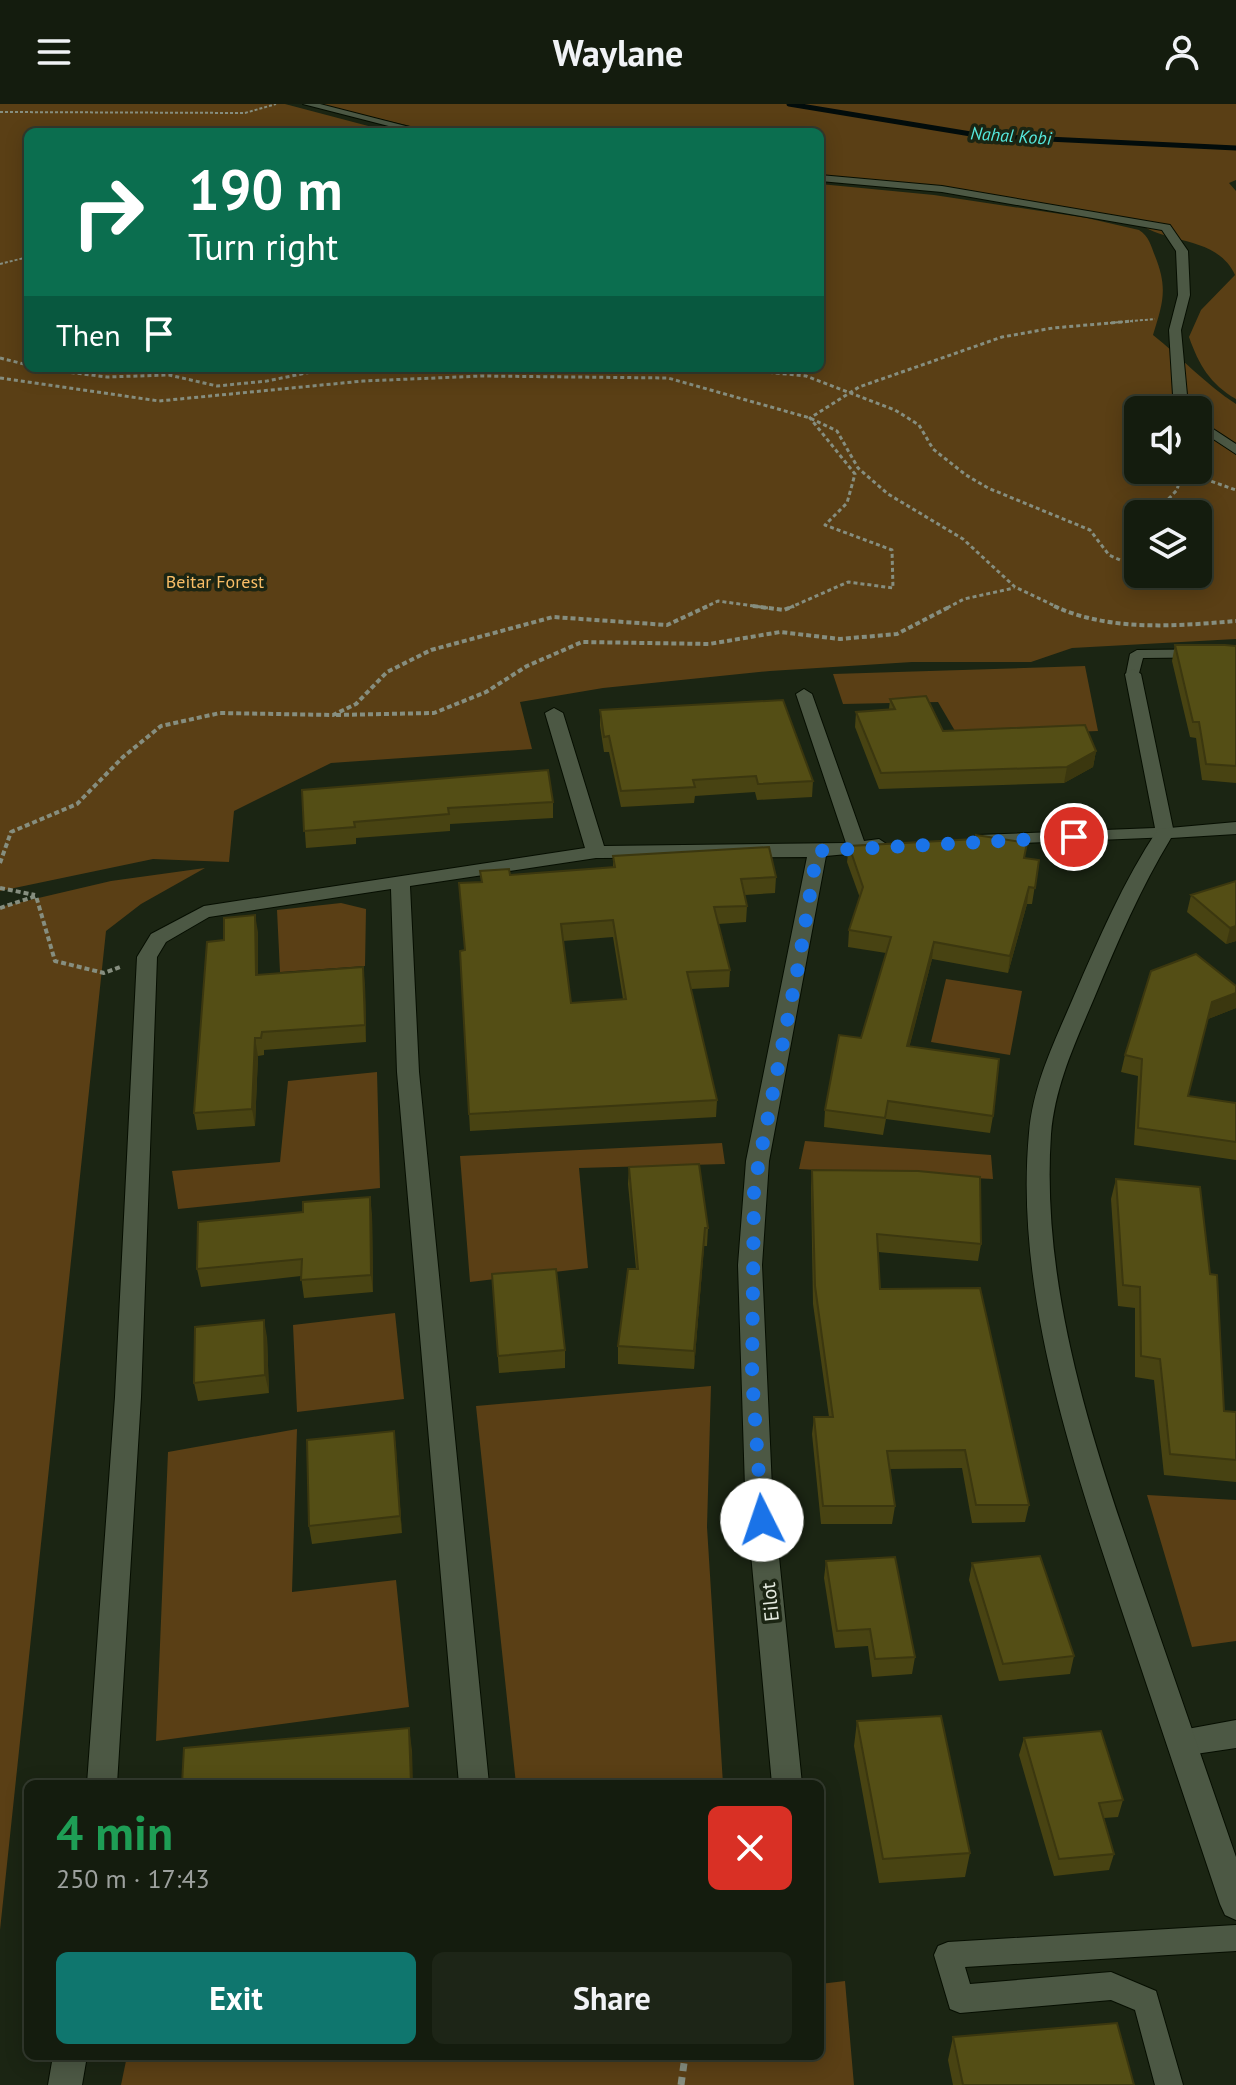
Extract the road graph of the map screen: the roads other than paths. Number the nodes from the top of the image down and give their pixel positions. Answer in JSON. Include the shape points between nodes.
{"nodes":[{"id":1,"x":308,"y":104,"type":"edge"},
{"id":2,"x":407,"y":128,"type":"edge"},
{"id":3,"x":824,"y":178,"type":"edge"},
{"id":4,"x":1181,"y":396,"type":"edge"},
{"id":5,"x":1212,"y":433,"type":"edge"},
{"id":6,"x":1236,"y":450,"type":"edge"},
{"id":7,"x":1236,"y":653,"type":"edge"},
{"id":8,"x":1133,"y":674,"type":"joint"},
{"id":9,"x":804,"y":694,"type":"dead end"},
{"id":10,"x":554,"y":713,"type":"dead end"},
{"id":11,"x":1236,"y":828,"type":"edge"},
{"id":12,"x":1165,"y":833,"type":"junction"},
{"id":13,"x":952,"y":842,"type":"edge"},
{"id":14,"x":896,"y":845,"type":"edge"},
{"id":15,"x":857,"y":847,"type":"junction"},
{"id":16,"x":817,"y":851,"type":"junction"},
{"id":17,"x":596,"y":852,"type":"junction"},
{"id":18,"x":400,"y":884,"type":"junction"},
{"id":19,"x":1236,"y":1734,"type":"edge"},
{"id":20,"x":1182,"y":1742,"type":"junction"},
{"id":21,"x":102,"y":1780,"type":"edge"},
{"id":22,"x":474,"y":1780,"type":"edge"},
{"id":23,"x":787,"y":1780,"type":"edge"},
{"id":24,"x":1236,"y":1904,"type":"edge"},
{"id":25,"x":1236,"y":1938,"type":"edge"},
{"id":26,"x":69,"y":2060,"type":"edge"},
{"id":27,"x":65,"y":2085,"type":"edge"},
{"id":28,"x":1169,"y":2085,"type":"edge"}],
"edges":[{"from":1,"to":2,"type":"street"},
{"from":3,"to":4,"type":"street","via":[[942,189],[1166,227],[1182,251],[1184,295],[1176,317]]},
{"from":5,"to":6,"type":"street"},
{"from":7,"to":8,"type":"lane","via":[[1137,654]]},
{"from":8,"to":12,"type":"street"},
{"from":9,"to":15,"type":"street"},
{"from":10,"to":17,"type":"street"},
{"from":11,"to":12,"type":"street"},
{"from":12,"to":13,"type":"street"},
{"from":12,"to":20,"type":"street","via":[[1131,887],[1051,1075],[1040,1132],[1039,1222],[1074,1412],[1130,1599]]},
{"from":14,"to":15,"type":"street"},
{"from":15,"to":16,"type":"street"},
{"from":16,"to":17,"type":"street"},
{"from":16,"to":23,"type":"street","name":"Eilot","via":[[754,1187],[751,1270],[762,1520]]},
{"from":17,"to":18,"type":"street"},
{"from":18,"to":21,"type":"street","via":[[204,912],[158,938],[147,957],[128,1397]]},
{"from":18,"to":22,"type":"street","via":[[409,1087]]},
{"from":19,"to":20,"type":"street"},
{"from":20,"to":24,"type":"street"},
{"from":25,"to":28,"type":"lane","via":[[948,1955],[960,1999],[1111,1986],[1146,2001]]},
{"from":26,"to":27,"type":"street"}]}
